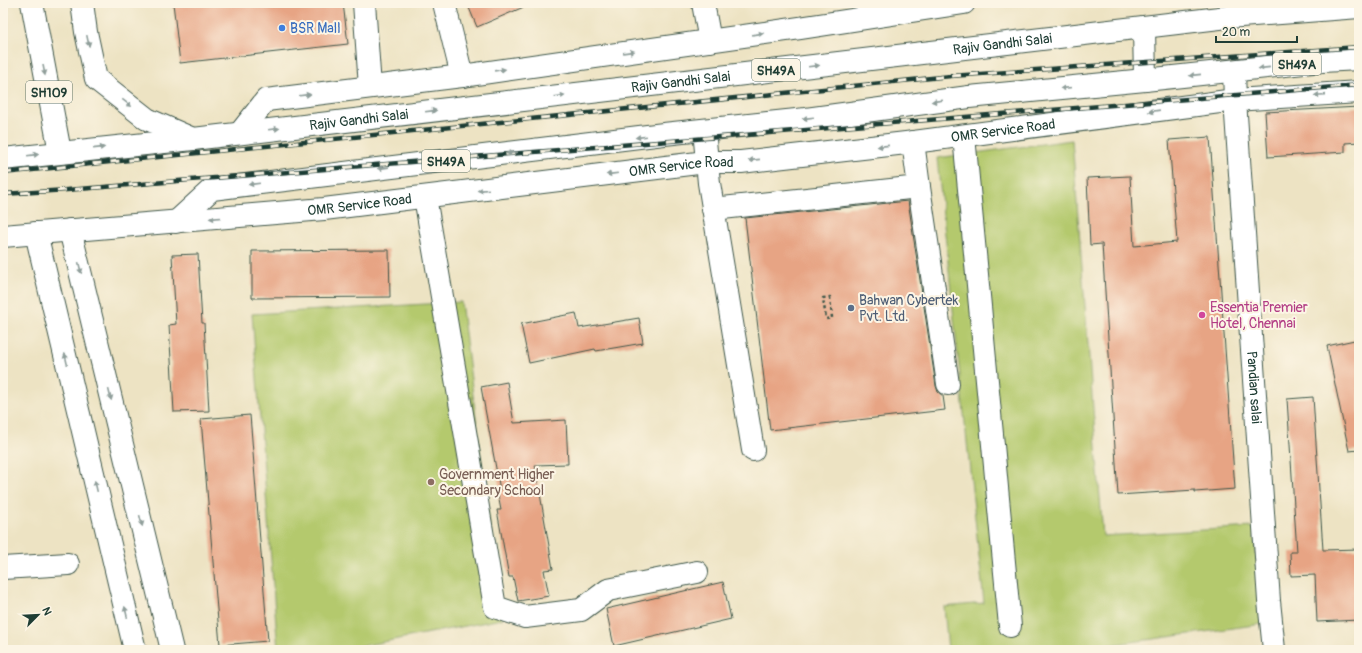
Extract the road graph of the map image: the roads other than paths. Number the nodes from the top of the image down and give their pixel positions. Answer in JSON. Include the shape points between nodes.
{"nodes":[{"id":1,"x":32,"y":3,"type":"edge"},
{"id":2,"x":82,"y":3,"type":"edge"},
{"id":3,"x":364,"y":3,"type":"edge"},
{"id":4,"x":444,"y":3,"type":"edge"},
{"id":5,"x":703,"y":3,"type":"edge"},
{"id":6,"x":964,"y":3,"type":"edge"},
{"id":7,"x":907,"y":7,"type":"edge"},
{"id":8,"x":1359,"y":7,"type":"edge"},
{"id":9,"x":1236,"y":10,"type":"edge"},
{"id":10,"x":1144,"y":27,"type":"junction"},
{"id":11,"x":710,"y":41,"type":"junction"},
{"id":12,"x":1359,"y":58,"type":"edge"},
{"id":13,"x":1234,"y":71,"type":"junction"},
{"id":14,"x":462,"y":76,"type":"junction"},
{"id":15,"x":1145,"y":80,"type":"junction"},
{"id":16,"x":370,"y":87,"type":"junction"},
{"id":17,"x":1359,"y":92,"type":"edge"},
{"id":18,"x":1235,"y":100,"type":"junction"},
{"id":19,"x":704,"y":130,"type":"junction"},
{"id":20,"x":240,"y":133,"type":"junction"},
{"id":21,"x":964,"y":136,"type":"junction"},
{"id":22,"x":193,"y":139,"type":"junction"},
{"id":23,"x":914,"y":142,"type":"junction"},
{"id":24,"x":60,"y":152,"type":"junction"},
{"id":25,"x":3,"y":159,"type":"edge"},
{"id":26,"x":706,"y":162,"type":"junction"},
{"id":27,"x":919,"y":187,"type":"junction"},
{"id":28,"x":425,"y":197,"type":"junction"},
{"id":29,"x":713,"y":209,"type":"junction"},
{"id":30,"x":176,"y":222,"type":"junction"},
{"id":31,"x":70,"y":230,"type":"junction"},
{"id":32,"x":36,"y":234,"type":"junction"},
{"id":33,"x":3,"y":236,"type":"edge"},
{"id":34,"x":948,"y":384,"type":"dead end"},
{"id":35,"x":754,"y":450,"type":"dead end"},
{"id":36,"x":68,"y":564,"type":"dead end"},
{"id":37,"x":3,"y":568,"type":"edge"},
{"id":38,"x":697,"y":572,"type":"dead end"},
{"id":39,"x":1010,"y":626,"type":"dead end"},
{"id":40,"x":135,"y":650,"type":"edge"},
{"id":41,"x":172,"y":650,"type":"edge"},
{"id":42,"x":1274,"y":650,"type":"edge"}],
"edges":[{"from":1,"to":24,"type":"street","number":"SH109","one_way":true},
{"from":2,"to":22,"type":"street","one_way":true,"via":[[96,79],[147,119]]},
{"from":3,"to":16,"type":"street"},
{"from":4,"to":14,"type":"street"},
{"from":5,"to":11,"type":"street"},
{"from":6,"to":7,"type":"street"},
{"from":11,"to":7,"type":"street","one_way":true},
{"from":8,"to":9,"type":"street","name":"Rajiv Gandhi Salai","number":"SH49A"},
{"from":9,"to":10,"type":"street","name":"Rajiv Gandhi Salai","number":"SH49A"},
{"from":10,"to":15,"type":"street"},
{"from":20,"to":10,"type":"street","name":"Rajiv Gandhi Salai","number":"SH49A","one_way":true},
{"from":14,"to":11,"type":"street","one_way":true},
{"from":12,"to":13,"type":"street","number":"SH49A","one_way":true},
{"from":13,"to":15,"type":"street","number":"SH49A","one_way":true},
{"from":13,"to":18,"type":"street","name":"Pandian salai"},
{"from":14,"to":16,"type":"street"},
{"from":15,"to":19,"type":"street","number":"SH49A","one_way":true,"via":[[969,97]]},
{"from":20,"to":16,"type":"street","one_way":true,"via":[[266,100]]},
{"from":17,"to":18,"type":"street","name":"OMR Service Road","one_way":true},
{"from":18,"to":21,"type":"street","name":"OMR Service Road","one_way":true},
{"from":18,"to":42,"type":"street","name":"Pandian salai"},
{"from":19,"to":26,"type":"street"},
{"from":19,"to":30,"type":"street","number":"SH49A","one_way":true,"via":[[212,189]]},
{"from":20,"to":22,"type":"street","name":"Rajiv Gandhi Salai","number":"SH49A"},
{"from":21,"to":23,"type":"street","name":"OMR Service Road"},
{"from":21,"to":39,"type":"street"},
{"from":24,"to":22,"type":"street","name":"Rajiv Gandhi Salai","number":"SH49A","one_way":true},
{"from":23,"to":26,"type":"street","name":"OMR Service Road","one_way":true,"via":[[741,162]]},
{"from":23,"to":27,"type":"street"},
{"from":25,"to":24,"type":"street","name":"Rajiv Gandhi Salai","number":"SH49A","one_way":true},
{"from":26,"to":28,"type":"street","name":"OMR Service Road","one_way":true},
{"from":26,"to":29,"type":"street"},
{"from":27,"to":29,"type":"street"},
{"from":27,"to":34,"type":"street"},
{"from":28,"to":30,"type":"street","name":"OMR Service Road","one_way":true},
{"from":28,"to":38,"type":"street","via":[[495,607],[525,617],[581,610],[608,590]]},
{"from":29,"to":35,"type":"street"},
{"from":30,"to":31,"type":"street","name":"OMR Service Road"},
{"from":31,"to":32,"type":"street","name":"OMR Service Road"},
{"from":31,"to":41,"type":"street","one_way":true},
{"from":32,"to":33,"type":"street","name":"OMR Service Road"},
{"from":40,"to":32,"type":"street","one_way":true},
{"from":36,"to":37,"type":"street"}]}
